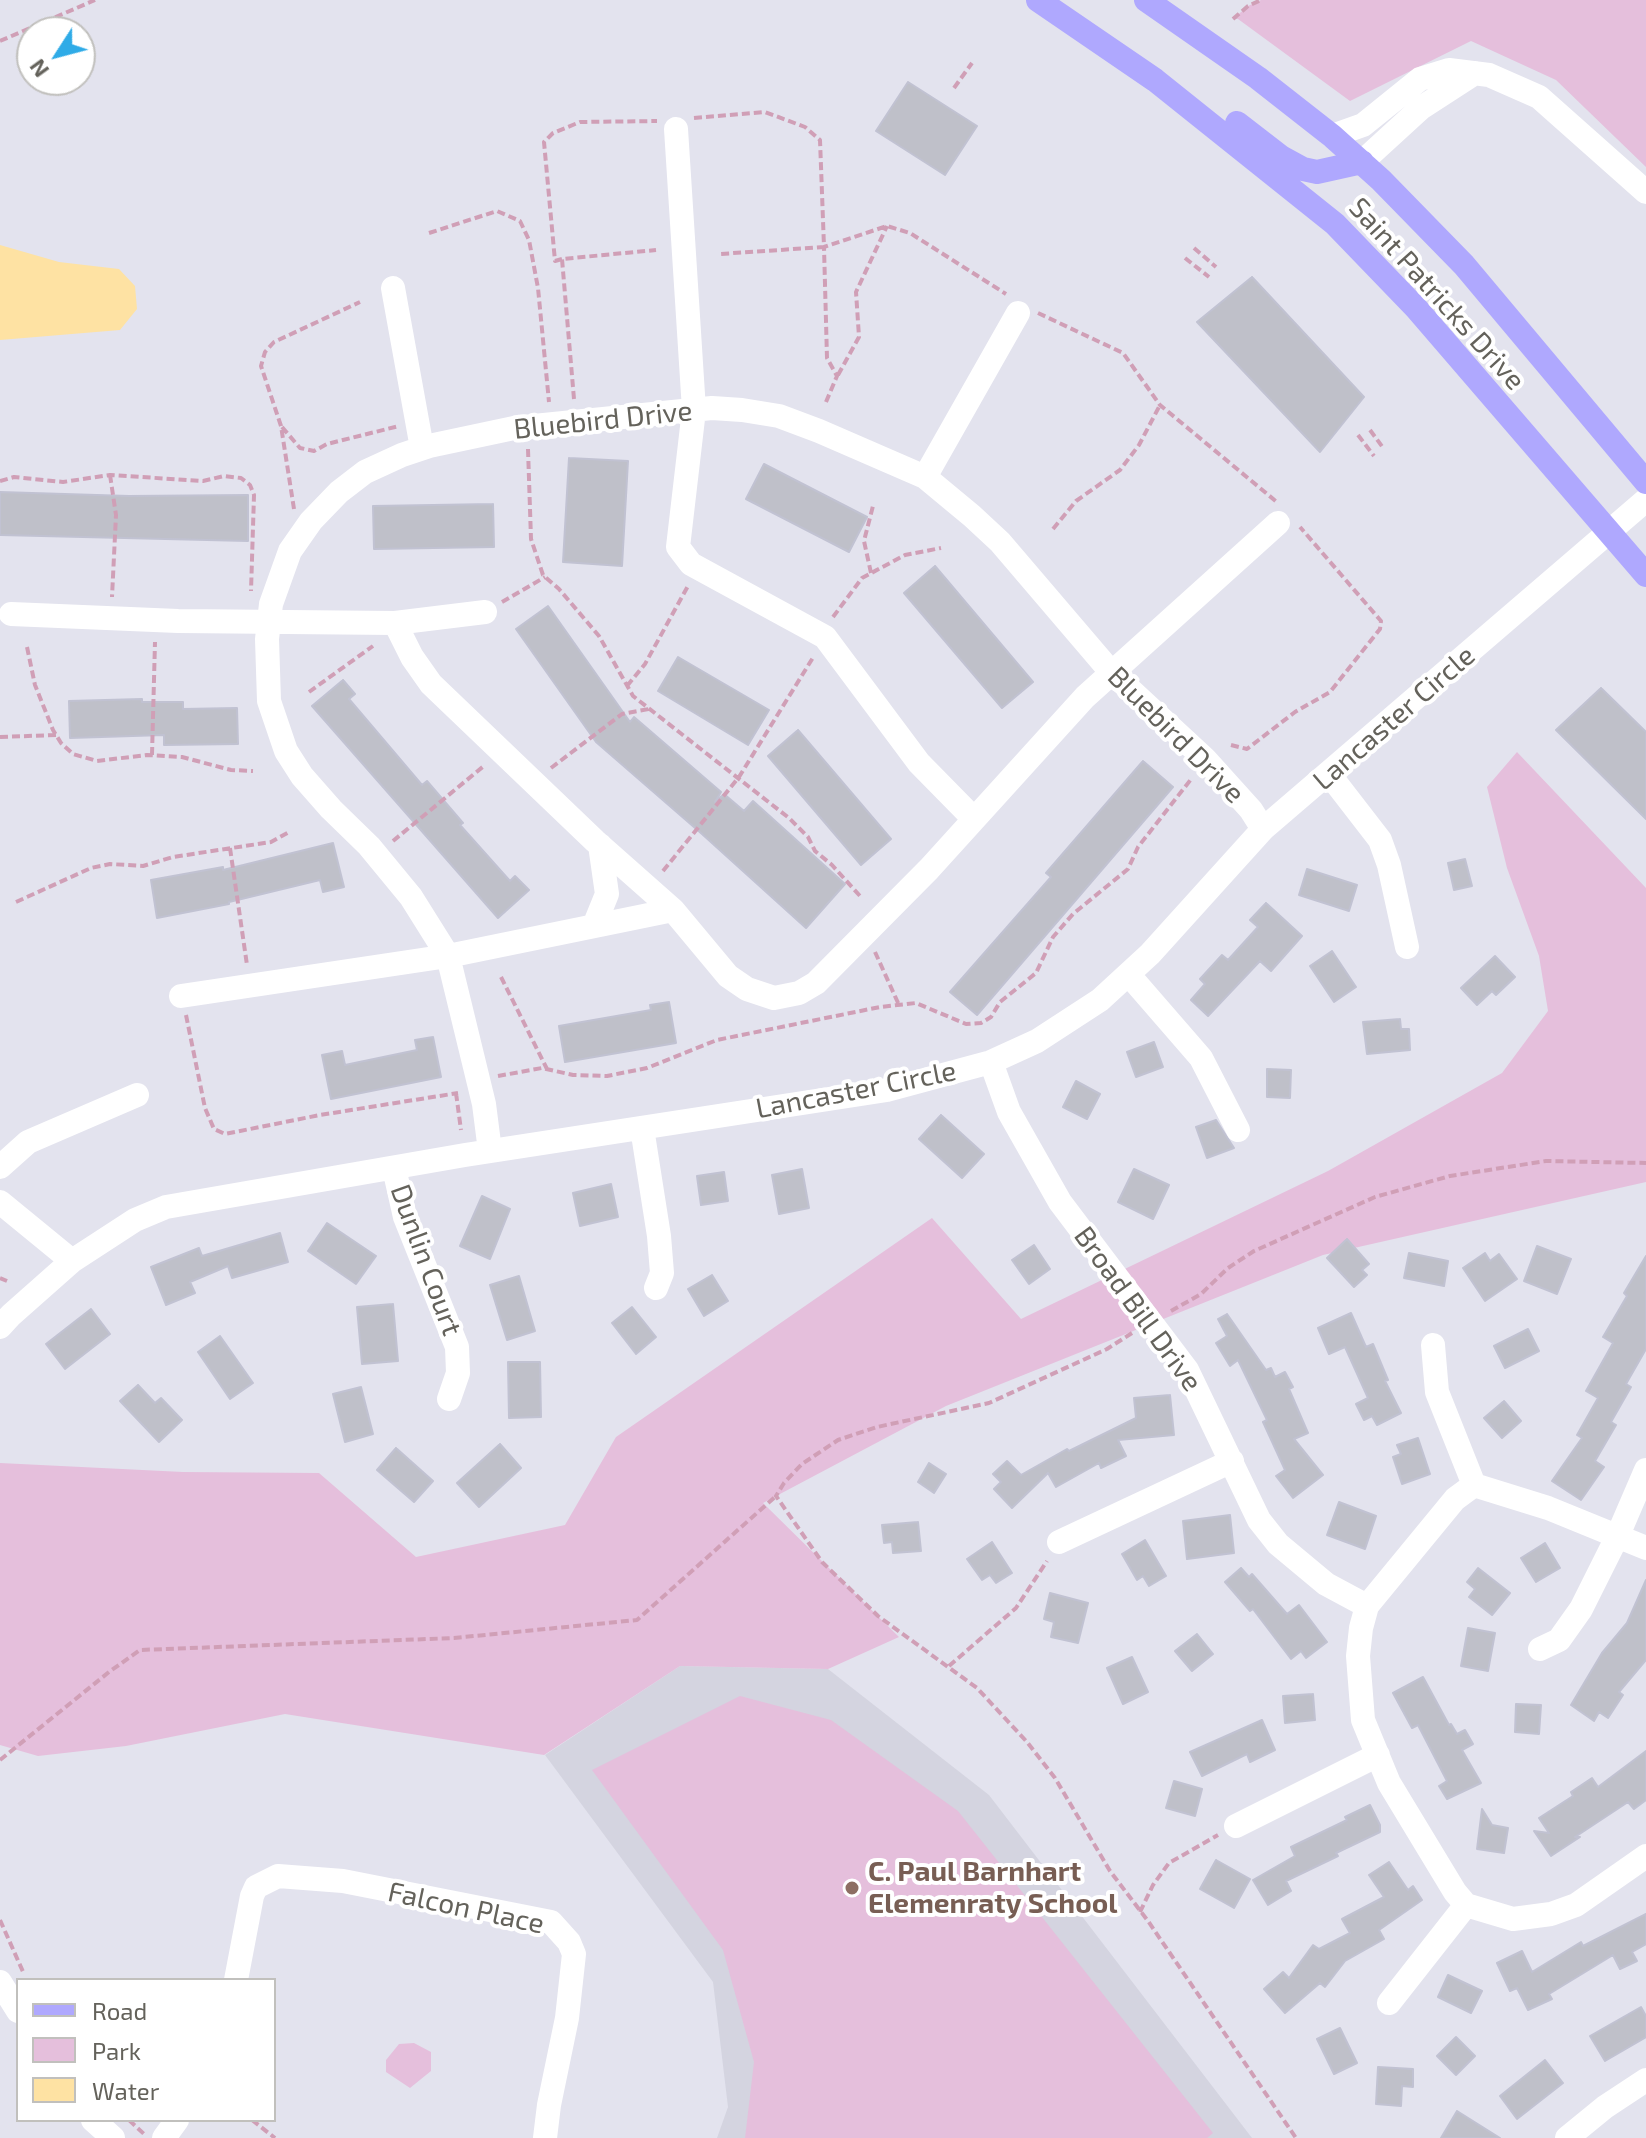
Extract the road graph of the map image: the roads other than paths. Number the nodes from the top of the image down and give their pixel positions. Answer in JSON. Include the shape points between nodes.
{"nodes":[{"id":1,"x":1038,"y":0,"type":"edge"},
{"id":2,"x":1146,"y":0,"type":"edge"},
{"id":3,"x":1475,"y":73,"type":"junction"},
{"id":4,"x":1155,"y":80,"type":"junction"},
{"id":5,"x":676,"y":129,"type":"dead end"},
{"id":6,"x":1332,"y":136,"type":"junction"},
{"id":7,"x":1362,"y":162,"type":"junction"},
{"id":8,"x":1646,"y":192,"type":"edge"},
{"id":9,"x":393,"y":288,"type":"dead end"},
{"id":10,"x":1022,"y":308,"type":"road end"},
{"id":11,"x":694,"y":410,"type":"junction"},
{"id":12,"x":422,"y":448,"type":"junction"},
{"id":13,"x":925,"y":477,"type":"junction"},
{"id":14,"x":1646,"y":482,"type":"edge"},
{"id":15,"x":1646,"y":500,"type":"edge"},
{"id":16,"x":1286,"y":519,"type":"road end"},
{"id":17,"x":1608,"y":532,"type":"junction"},
{"id":18,"x":1646,"y":575,"type":"edge"},
{"id":19,"x":485,"y":612,"type":"road end"},
{"id":20,"x":11,"y":614,"type":"dead end"},
{"id":21,"x":269,"y":622,"type":"junction"},
{"id":22,"x":397,"y":626,"type":"junction"},
{"id":23,"x":1111,"y":672,"type":"junction"},
{"id":24,"x":1329,"y":774,"type":"junction"},
{"id":25,"x":974,"y":819,"type":"junction"},
{"id":26,"x":1263,"y":829,"type":"junction"},
{"id":27,"x":600,"y":845,"type":"junction"},
{"id":28,"x":673,"y":910,"type":"junction"},
{"id":29,"x":594,"y":926,"type":"junction"},
{"id":30,"x":1407,"y":947,"type":"dead end"},
{"id":31,"x":448,"y":956,"type":"junction"},
{"id":32,"x":1129,"y":975,"type":"junction"},
{"id":33,"x":181,"y":996,"type":"dead end"},
{"id":34,"x":991,"y":1062,"type":"junction"},
{"id":35,"x":137,"y":1095,"type":"dead end"},
{"id":36,"x":642,"y":1128,"type":"junction"},
{"id":37,"x":1238,"y":1130,"type":"dead end"},
{"id":38,"x":490,"y":1151,"type":"junction"},
{"id":39,"x":0,"y":1167,"type":"edge"},
{"id":40,"x":394,"y":1168,"type":"junction"},
{"id":41,"x":0,"y":1202,"type":"edge"},
{"id":42,"x":72,"y":1261,"type":"junction"},
{"id":43,"x":656,"y":1288,"type":"dead end"},
{"id":44,"x":0,"y":1327,"type":"edge"},
{"id":45,"x":1433,"y":1345,"type":"dead end"},
{"id":46,"x":449,"y":1399,"type":"dead end"},
{"id":47,"x":1232,"y":1461,"type":"junction"},
{"id":48,"x":1646,"y":1470,"type":"edge"},
{"id":49,"x":1474,"y":1485,"type":"junction"},
{"id":50,"x":1618,"y":1535,"type":"junction"},
{"id":51,"x":1059,"y":1542,"type":"road end"},
{"id":52,"x":1646,"y":1548,"type":"edge"},
{"id":53,"x":1367,"y":1606,"type":"junction"},
{"id":54,"x":1540,"y":1649,"type":"dead end"},
{"id":55,"x":1378,"y":1755,"type":"junction"},
{"id":56,"x":1236,"y":1826,"type":"road end"},
{"id":57,"x":1646,"y":1856,"type":"edge"},
{"id":58,"x":1466,"y":1905,"type":"junction"},
{"id":59,"x":236,"y":1978,"type":"edge"},
{"id":60,"x":0,"y":1982,"type":"edge"},
{"id":61,"x":1389,"y":2003,"type":"dead end"},
{"id":62,"x":16,"y":2008,"type":"edge"},
{"id":63,"x":1646,"y":2080,"type":"edge"},
{"id":64,"x":95,"y":2122,"type":"edge"},
{"id":65,"x":113,"y":2138,"type":"edge"},
{"id":66,"x":545,"y":2138,"type":"edge"},
{"id":67,"x":1567,"y":2138,"type":"edge"}],
"edges":[{"from":1,"to":4,"type":"main road","name":"Saint Patricks Drive"},
{"from":2,"to":6,"type":"main road","name":"Saint Patricks Drive"},
{"from":3,"to":6,"type":"street","via":[[1449,70],[1420,79],[1363,125]]},
{"from":3,"to":7,"type":"street","via":[[1421,108]]},
{"from":3,"to":8,"type":"street","via":[[1539,97]]},
{"from":4,"to":7,"type":"main road","via":[[1177,76],[1303,169],[1317,172]]},
{"from":4,"to":17,"type":"main road","name":"Saint Patricks Drive","via":[[1335,224],[1416,308]]},
{"from":5,"to":11,"type":"street"},
{"from":6,"to":7,"type":"main road","name":"Saint Patricks Drive"},
{"from":7,"to":14,"type":"main road","name":"Saint Patricks Drive","via":[[1464,265]]},
{"from":9,"to":12,"type":"street"},
{"from":10,"to":13,"type":"street"},
{"from":11,"to":12,"type":"street","name":"Bluebird Drive","via":[[526,427]]},
{"from":11,"to":13,"type":"street","name":"Bluebird Drive","via":[[779,416]]},
{"from":11,"to":25,"type":"street","via":[[678,547],[691,564],[825,637],[919,763]]},
{"from":12,"to":21,"type":"street","name":"Bluebird Drive","via":[[365,472],[311,521],[290,551]]},
{"from":13,"to":23,"type":"street","name":"Bluebird Drive","via":[[1000,542]]},
{"from":15,"to":17,"type":"street","name":"Lancaster Circle"},
{"from":16,"to":23,"type":"street"},
{"from":17,"to":18,"type":"main road","name":"Saint Patricks Drive"},
{"from":17,"to":24,"type":"street","name":"Lancaster Circle"},
{"from":19,"to":22,"type":"street"},
{"from":20,"to":21,"type":"street"},
{"from":21,"to":22,"type":"street"},
{"from":21,"to":31,"type":"street","name":"Bluebird Drive","via":[[269,701],[286,751],[302,776],[411,897]]},
{"from":22,"to":27,"type":"street","via":[[431,684]]},
{"from":23,"to":25,"type":"street"},
{"from":23,"to":26,"type":"street","name":"Bluebird Drive","via":[[1207,761]]},
{"from":24,"to":26,"type":"street","name":"Lancaster Circle"},
{"from":24,"to":30,"type":"street","via":[[1380,840]]},
{"from":25,"to":28,"type":"street","via":[[816,983],[799,993],[762,996],[728,976]]},
{"from":26,"to":32,"type":"street","name":"Lancaster Circle"},
{"from":27,"to":28,"type":"street"},
{"from":27,"to":29,"type":"street","via":[[607,894]]},
{"from":28,"to":29,"type":"street"},
{"from":29,"to":31,"type":"street"},
{"from":31,"to":33,"type":"street"},
{"from":31,"to":38,"type":"street","name":"Bluebird Drive"},
{"from":32,"to":34,"type":"street","name":"Lancaster Circle","via":[[1072,1021]]},
{"from":32,"to":37,"type":"street","via":[[1201,1058]]},
{"from":34,"to":36,"type":"street","name":"Lancaster Circle","via":[[887,1090]]},
{"from":34,"to":47,"type":"street","name":"Broad Bill Drive","via":[[1009,1112],[1060,1202],[1187,1370]]},
{"from":35,"to":39,"type":"street","via":[[28,1142]]},
{"from":36,"to":38,"type":"street","name":"Lancaster Circle"},
{"from":36,"to":43,"type":"street","via":[[659,1236],[662,1273]]},
{"from":38,"to":40,"type":"street","name":"Lancaster Circle"},
{"from":40,"to":42,"type":"street","name":"Lancaster Circle","via":[[166,1207],[135,1220]]},
{"from":40,"to":46,"type":"street","name":"Dunlin Court","via":[[405,1217],[457,1347],[458,1373]]},
{"from":41,"to":42,"type":"street"},
{"from":42,"to":44,"type":"street","name":"Lancaster Circle"},
{"from":45,"to":49,"type":"street","via":[[1437,1392]]},
{"from":47,"to":51,"type":"street"},
{"from":47,"to":53,"type":"street","name":"Broad Bill Drive","via":[[1259,1520],[1278,1544],[1326,1584]]},
{"from":48,"to":50,"type":"street"},
{"from":49,"to":50,"type":"street"},
{"from":49,"to":53,"type":"street","via":[[1455,1499]]},
{"from":50,"to":52,"type":"street"},
{"from":50,"to":54,"type":"street","via":[[1572,1624],[1559,1640]]},
{"from":53,"to":55,"type":"street","via":[[1358,1656],[1359,1691],[1363,1720]]},
{"from":55,"to":56,"type":"street"},
{"from":55,"to":58,"type":"street","via":[[1389,1783]]},
{"from":57,"to":58,"type":"street","via":[[1585,1899],[1551,1914],[1513,1919]]},
{"from":58,"to":61,"type":"street"},
{"from":59,"to":66,"type":"street","name":"Falcon Place","via":[[252,1896],[256,1887],[278,1876],[343,1881],[551,1922],[574,1954]]},
{"from":60,"to":62,"type":"street"},
{"from":63,"to":67,"type":"street"},
{"from":64,"to":65,"type":"street"}]}
